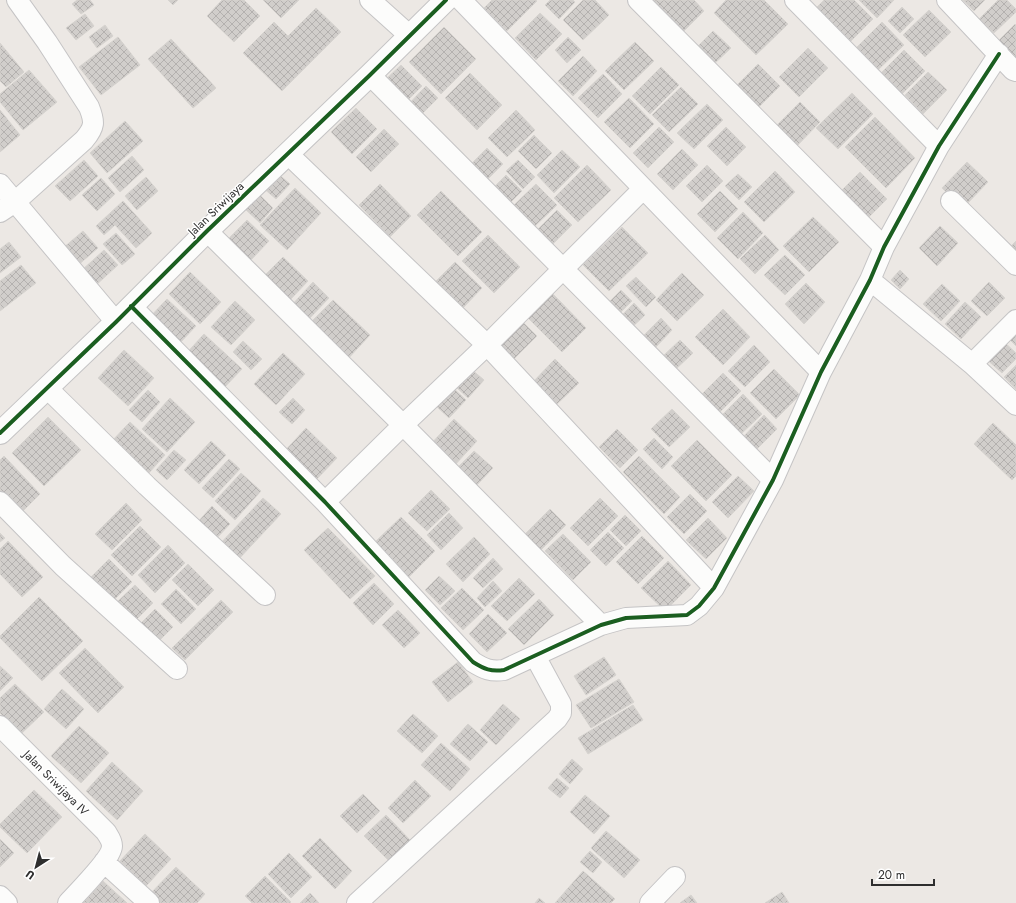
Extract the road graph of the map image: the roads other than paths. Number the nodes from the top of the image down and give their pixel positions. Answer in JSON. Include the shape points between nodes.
{"nodes":[{"id":1,"x":17,"y":0,"type":"edge"},
{"id":2,"x":370,"y":0,"type":"edge"},
{"id":3,"x":446,"y":0,"type":"edge"},
{"id":4,"x":461,"y":0,"type":"edge"},
{"id":5,"x":638,"y":0,"type":"edge"},
{"id":6,"x":796,"y":0,"type":"edge"},
{"id":7,"x":947,"y":0,"type":"edge"},
{"id":8,"x":410,"y":36,"type":"junction"},
{"id":9,"x":999,"y":54,"type":"junction"},
{"id":10,"x":1016,"y":71,"type":"edge"},
{"id":11,"x":370,"y":75,"type":"junction"},
{"id":12,"x":939,"y":146,"type":"junction"},
{"id":13,"x":288,"y":154,"type":"junction"},
{"id":14,"x":0,"y":184,"type":"edge"},
{"id":15,"x":643,"y":189,"type":"junction"},
{"id":16,"x":951,"y":201,"type":"dead end"},
{"id":17,"x":7,"y":207,"type":"edge"},
{"id":18,"x":207,"y":231,"type":"junction"},
{"id":19,"x":884,"y":247,"type":"junction"},
{"id":20,"x":1016,"y":265,"type":"edge"},
{"id":21,"x":562,"y":269,"type":"junction"},
{"id":22,"x":870,"y":280,"type":"junction"},
{"id":23,"x":131,"y":306,"type":"junction"},
{"id":24,"x":1016,"y":320,"type":"edge"},
{"id":25,"x":116,"y":322,"type":"junction"},
{"id":26,"x":488,"y":345,"type":"junction"},
{"id":27,"x":972,"y":364,"type":"junction"},
{"id":28,"x":821,"y":372,"type":"junction"},
{"id":29,"x":47,"y":388,"type":"junction"},
{"id":30,"x":1016,"y":405,"type":"edge"},
{"id":31,"x":403,"y":425,"type":"junction"},
{"id":32,"x":0,"y":433,"type":"edge"},
{"id":33,"x":773,"y":480,"type":"junction"},
{"id":34,"x":0,"y":502,"type":"edge"},
{"id":35,"x":326,"y":502,"type":"junction"},
{"id":36,"x":714,"y":588,"type":"junction"},
{"id":37,"x":265,"y":595,"type":"dead end"},
{"id":38,"x":601,"y":624,"type":"junction"},
{"id":39,"x":535,"y":656,"type":"junction"},
{"id":40,"x":178,"y":669,"type":"dead end"},
{"id":41,"x":0,"y":726,"type":"edge"},
{"id":42,"x":104,"y":862,"type":"junction"},
{"id":43,"x":675,"y":877,"type":"dead end"},
{"id":44,"x":0,"y":896,"type":"edge"},
{"id":45,"x":7,"y":903,"type":"edge"},
{"id":46,"x":68,"y":903,"type":"edge"},
{"id":47,"x":149,"y":903,"type":"edge"},
{"id":48,"x":357,"y":903,"type":"edge"},
{"id":49,"x":650,"y":903,"type":"edge"}],
"edges":[{"from":1,"to":17,"type":"street","via":[[89,106],[94,118],[91,132],[84,140]]},
{"from":2,"to":8,"type":"street"},
{"from":3,"to":8,"type":"street","name":"Jalan Sriwijaya"},
{"from":4,"to":15,"type":"street"},
{"from":5,"to":19,"type":"street"},
{"from":6,"to":12,"type":"street"},
{"from":7,"to":9,"type":"street"},
{"from":8,"to":11,"type":"street","name":"Jalan Sriwijaya"},
{"from":9,"to":10,"type":"street"},
{"from":9,"to":12,"type":"street"},
{"from":11,"to":13,"type":"street","name":"Jalan Sriwijaya"},
{"from":11,"to":21,"type":"street"},
{"from":12,"to":19,"type":"street"},
{"from":13,"to":18,"type":"street","name":"Jalan Sriwijaya"},
{"from":13,"to":26,"type":"street"},
{"from":14,"to":17,"type":"street"},
{"from":15,"to":21,"type":"street"},
{"from":15,"to":28,"type":"street"},
{"from":16,"to":20,"type":"street"},
{"from":17,"to":25,"type":"street"},
{"from":18,"to":23,"type":"street","name":"Jalan Sriwijaya"},
{"from":18,"to":31,"type":"street"},
{"from":19,"to":22,"type":"street"},
{"from":21,"to":26,"type":"street"},
{"from":21,"to":33,"type":"street"},
{"from":22,"to":27,"type":"street"},
{"from":22,"to":28,"type":"street"},
{"from":23,"to":25,"type":"street","name":"Jalan Sriwijaya"},
{"from":23,"to":35,"type":"street"},
{"from":24,"to":27,"type":"street"},
{"from":25,"to":29,"type":"street","name":"Jalan Sriwijaya"},
{"from":26,"to":31,"type":"street"},
{"from":26,"to":36,"type":"street"},
{"from":27,"to":30,"type":"street"},
{"from":28,"to":33,"type":"street"},
{"from":29,"to":32,"type":"street","name":"Jalan Sriwijaya"},
{"from":29,"to":37,"type":"street","via":[[147,486]]},
{"from":31,"to":35,"type":"street"},
{"from":31,"to":38,"type":"street"},
{"from":33,"to":36,"type":"street"},
{"from":34,"to":40,"type":"street","via":[[63,566]]},
{"from":35,"to":39,"type":"street","via":[[473,662],[494,671],[504,670]]},
{"from":36,"to":38,"type":"street","via":[[687,615],[626,618]]},
{"from":38,"to":39,"type":"street"},
{"from":39,"to":48,"type":"street","via":[[561,704],[561,712],[557,719]]},
{"from":41,"to":42,"type":"street","name":"Jalan Sriwijaya IV","via":[[106,832],[112,848]]},
{"from":42,"to":46,"type":"street"},
{"from":42,"to":47,"type":"street"},
{"from":43,"to":49,"type":"street"},
{"from":44,"to":45,"type":"street"}]}
